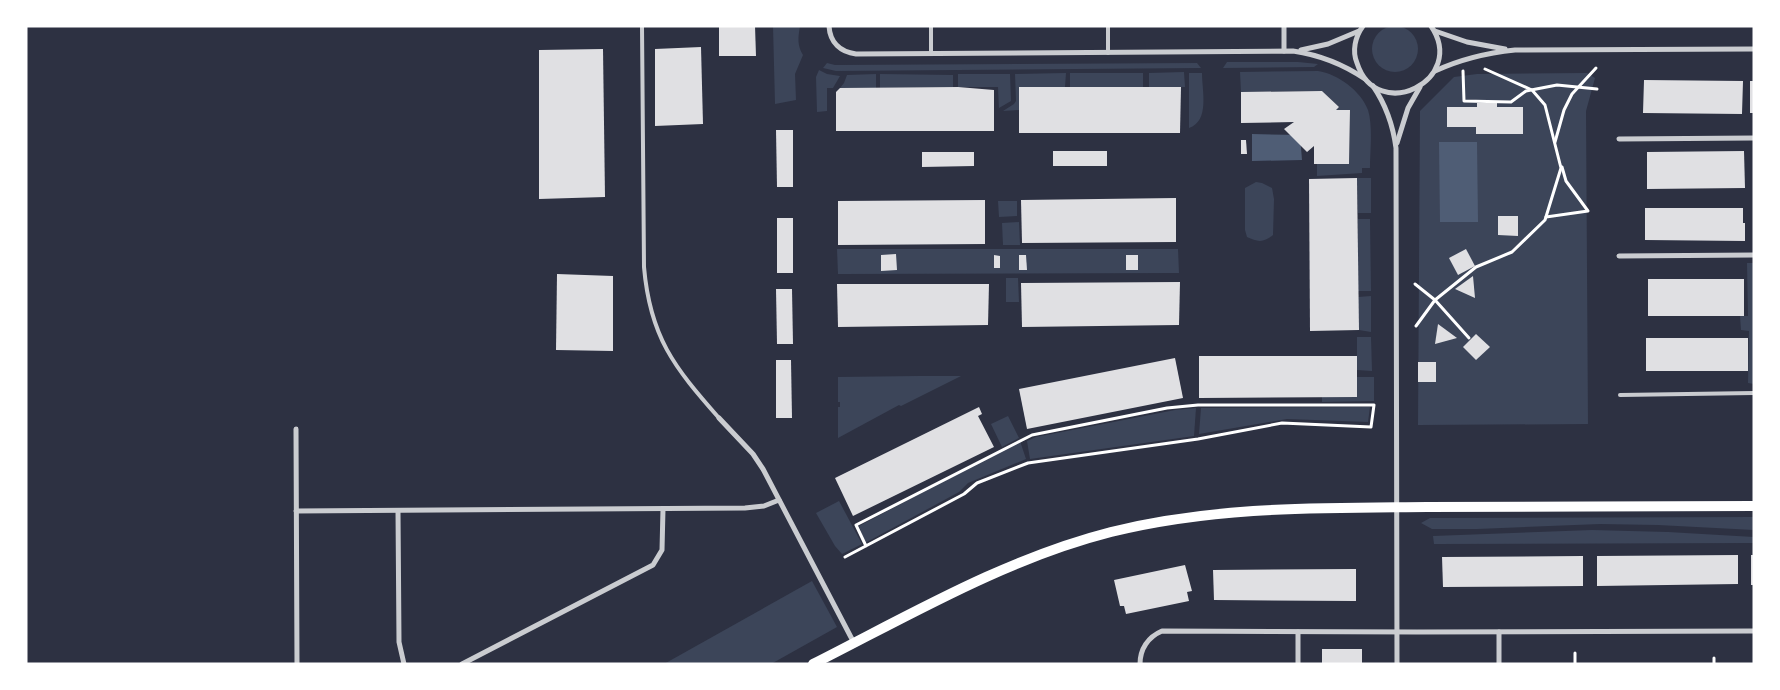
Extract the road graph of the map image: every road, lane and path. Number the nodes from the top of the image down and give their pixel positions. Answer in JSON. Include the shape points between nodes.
{"nodes":[{"id":1,"x":642,"y":26,"type":"edge"},
{"id":2,"x":829,"y":26,"type":"edge"},
{"id":3,"x":931,"y":26,"type":"edge"},
{"id":4,"x":1108,"y":26,"type":"edge"},
{"id":5,"x":1284,"y":26,"type":"edge"},
{"id":6,"x":1361,"y":28,"type":"edge"},
{"id":7,"x":1433,"y":29,"type":"edge"},
{"id":8,"x":1754,"y":49,"type":"edge"},
{"id":9,"x":1515,"y":50,"type":"junction"},
{"id":10,"x":1284,"y":51,"type":"junction"},
{"id":11,"x":1293,"y":51,"type":"junction"},
{"id":12,"x":1108,"y":52,"type":"junction"},
{"id":13,"x":931,"y":54,"type":"junction"},
{"id":14,"x":1463,"y":68,"type":"dead end"},
{"id":15,"x":1596,"y":68,"type":"dead end"},
{"id":16,"x":1485,"y":69,"type":"dead end"},
{"id":17,"x":1435,"y":71,"type":"junction"},
{"id":18,"x":1365,"y":79,"type":"junction"},
{"id":19,"x":1373,"y":86,"type":"junction"},
{"id":20,"x":1421,"y":86,"type":"junction"},
{"id":21,"x":1578,"y":88,"type":"junction"},
{"id":22,"x":1597,"y":89,"type":"dead end"},
{"id":23,"x":1532,"y":90,"type":"junction"},
{"id":24,"x":1754,"y":138,"type":"edge"},
{"id":25,"x":1619,"y":139,"type":"dead end"},
{"id":26,"x":1554,"y":142,"type":"junction"},
{"id":27,"x":1396,"y":148,"type":"junction"},
{"id":28,"x":1546,"y":217,"type":"junction"},
{"id":29,"x":1754,"y":255,"type":"edge"},
{"id":30,"x":1620,"y":256,"type":"dead end"},
{"id":31,"x":1415,"y":284,"type":"dead end"},
{"id":32,"x":1435,"y":300,"type":"junction"},
{"id":33,"x":1416,"y":326,"type":"dead end"},
{"id":34,"x":1469,"y":338,"type":"dead end"},
{"id":35,"x":1754,"y":394,"type":"edge"},
{"id":36,"x":1620,"y":395,"type":"dead end"},
{"id":37,"x":719,"y":418,"type":"joint"},
{"id":38,"x":296,"y":429,"type":"dead end"},
{"id":39,"x":780,"y":500,"type":"junction"},
{"id":40,"x":1754,"y":506,"type":"edge"},
{"id":41,"x":1398,"y":507,"type":"junction"},
{"id":42,"x":663,"y":509,"type":"junction"},
{"id":43,"x":296,"y":511,"type":"junction"},
{"id":44,"x":398,"y":511,"type":"junction"},
{"id":45,"x":866,"y":546,"type":"junction"},
{"id":46,"x":845,"y":557,"type":"dead end"},
{"id":47,"x":1754,"y":631,"type":"edge"},
{"id":48,"x":1298,"y":632,"type":"junction"},
{"id":49,"x":1397,"y":632,"type":"junction"},
{"id":50,"x":1499,"y":632,"type":"junction"},
{"id":51,"x":854,"y":643,"type":"junction"},
{"id":52,"x":1575,"y":653,"type":"dead end"},
{"id":53,"x":1714,"y":658,"type":"dead end"},
{"id":54,"x":297,"y":664,"type":"edge"},
{"id":55,"x":404,"y":664,"type":"edge"},
{"id":56,"x":462,"y":664,"type":"edge"},
{"id":57,"x":813,"y":664,"type":"edge"},
{"id":58,"x":1140,"y":664,"type":"edge"},
{"id":59,"x":1298,"y":664,"type":"edge"},
{"id":60,"x":1397,"y":664,"type":"edge"},
{"id":61,"x":1499,"y":664,"type":"edge"},
{"id":62,"x":1575,"y":664,"type":"edge"},
{"id":63,"x":1714,"y":664,"type":"edge"}],
"edges":[{"from":1,"to":37,"type":"lane","via":[[646,287],[655,324],[670,357],[690,386]]},
{"from":2,"to":13,"type":"street","via":[[831,38],[848,53]]},
{"from":3,"to":13,"type":"lane"},
{"from":4,"to":12,"type":"lane"},
{"from":5,"to":10,"type":"street"},
{"from":6,"to":11,"type":"street","via":[[1328,44]]},
{"from":6,"to":18,"type":"street","via":[[1356,40],[1356,61]]},
{"from":7,"to":9,"type":"street","via":[[1475,43]]},
{"from":7,"to":17,"type":"street","via":[[1440,51]]},
{"from":8,"to":9,"type":"street"},
{"from":9,"to":17,"type":"street","via":[[1467,58]]},
{"from":10,"to":11,"type":"street"},
{"from":10,"to":12,"type":"street"},
{"from":11,"to":18,"type":"street","via":[[1330,60]]},
{"from":12,"to":13,"type":"street"},
{"from":14,"to":23,"type":"path","via":[[1464,101],[1510,102]]},
{"from":15,"to":21,"type":"path"},
{"from":16,"to":23,"type":"path"},
{"from":17,"to":20,"type":"street"},
{"from":18,"to":19,"type":"street"},
{"from":19,"to":20,"type":"street","via":[[1402,93]]},
{"from":19,"to":27,"type":"street","via":[[1386,108]]},
{"from":20,"to":27,"type":"street","via":[[1408,108]]},
{"from":21,"to":22,"type":"path"},
{"from":21,"to":23,"type":"path","via":[[1557,85]]},
{"from":21,"to":26,"type":"path","via":[[1564,110]]},
{"from":23,"to":26,"type":"path","via":[[1545,105]]},
{"from":24,"to":25,"type":"street"},
{"from":26,"to":28,"type":"path","via":[[1561,168]]},
{"from":26,"to":28,"type":"path","via":[[1566,181],[1588,211]]},
{"from":27,"to":41,"type":"street"},
{"from":28,"to":32,"type":"path","via":[[1512,252],[1476,268]]},
{"from":29,"to":30,"type":"street"},
{"from":31,"to":32,"type":"path"},
{"from":32,"to":33,"type":"path"},
{"from":32,"to":34,"type":"path"},
{"from":35,"to":36,"type":"lane"},
{"from":37,"to":39,"type":"street","via":[[753,454]]},
{"from":38,"to":43,"type":"street"},
{"from":39,"to":42,"type":"street","via":[[755,508]]},
{"from":39,"to":51,"type":"street"},
{"from":40,"to":41,"type":"main road"},
{"from":41,"to":49,"type":"street"},
{"from":41,"to":51,"type":"main road","via":[[1243,511],[1179,518],[1111,532],[1009,566]]},
{"from":42,"to":44,"type":"street"},
{"from":42,"to":56,"type":"street","via":[[662,550],[653,565]]},
{"from":43,"to":44,"type":"street"},
{"from":43,"to":54,"type":"street"},
{"from":44,"to":55,"type":"street","via":[[399,642]]},
{"from":45,"to":45,"type":"path","via":[[964,494],[976,484],[1028,463],[1198,439],[1282,423],[1371,427],[1374,405],[1167,408],[1032,435],[856,525]]},
{"from":45,"to":46,"type":"path"},
{"from":47,"to":50,"type":"street"},
{"from":48,"to":49,"type":"street"},
{"from":48,"to":58,"type":"street","via":[[1162,631],[1148,640],[1141,652]]},
{"from":48,"to":59,"type":"street"},
{"from":49,"to":50,"type":"street"},
{"from":49,"to":60,"type":"street"},
{"from":50,"to":61,"type":"street"},
{"from":51,"to":57,"type":"main road"},
{"from":52,"to":62,"type":"path"},
{"from":53,"to":63,"type":"path"}]}
